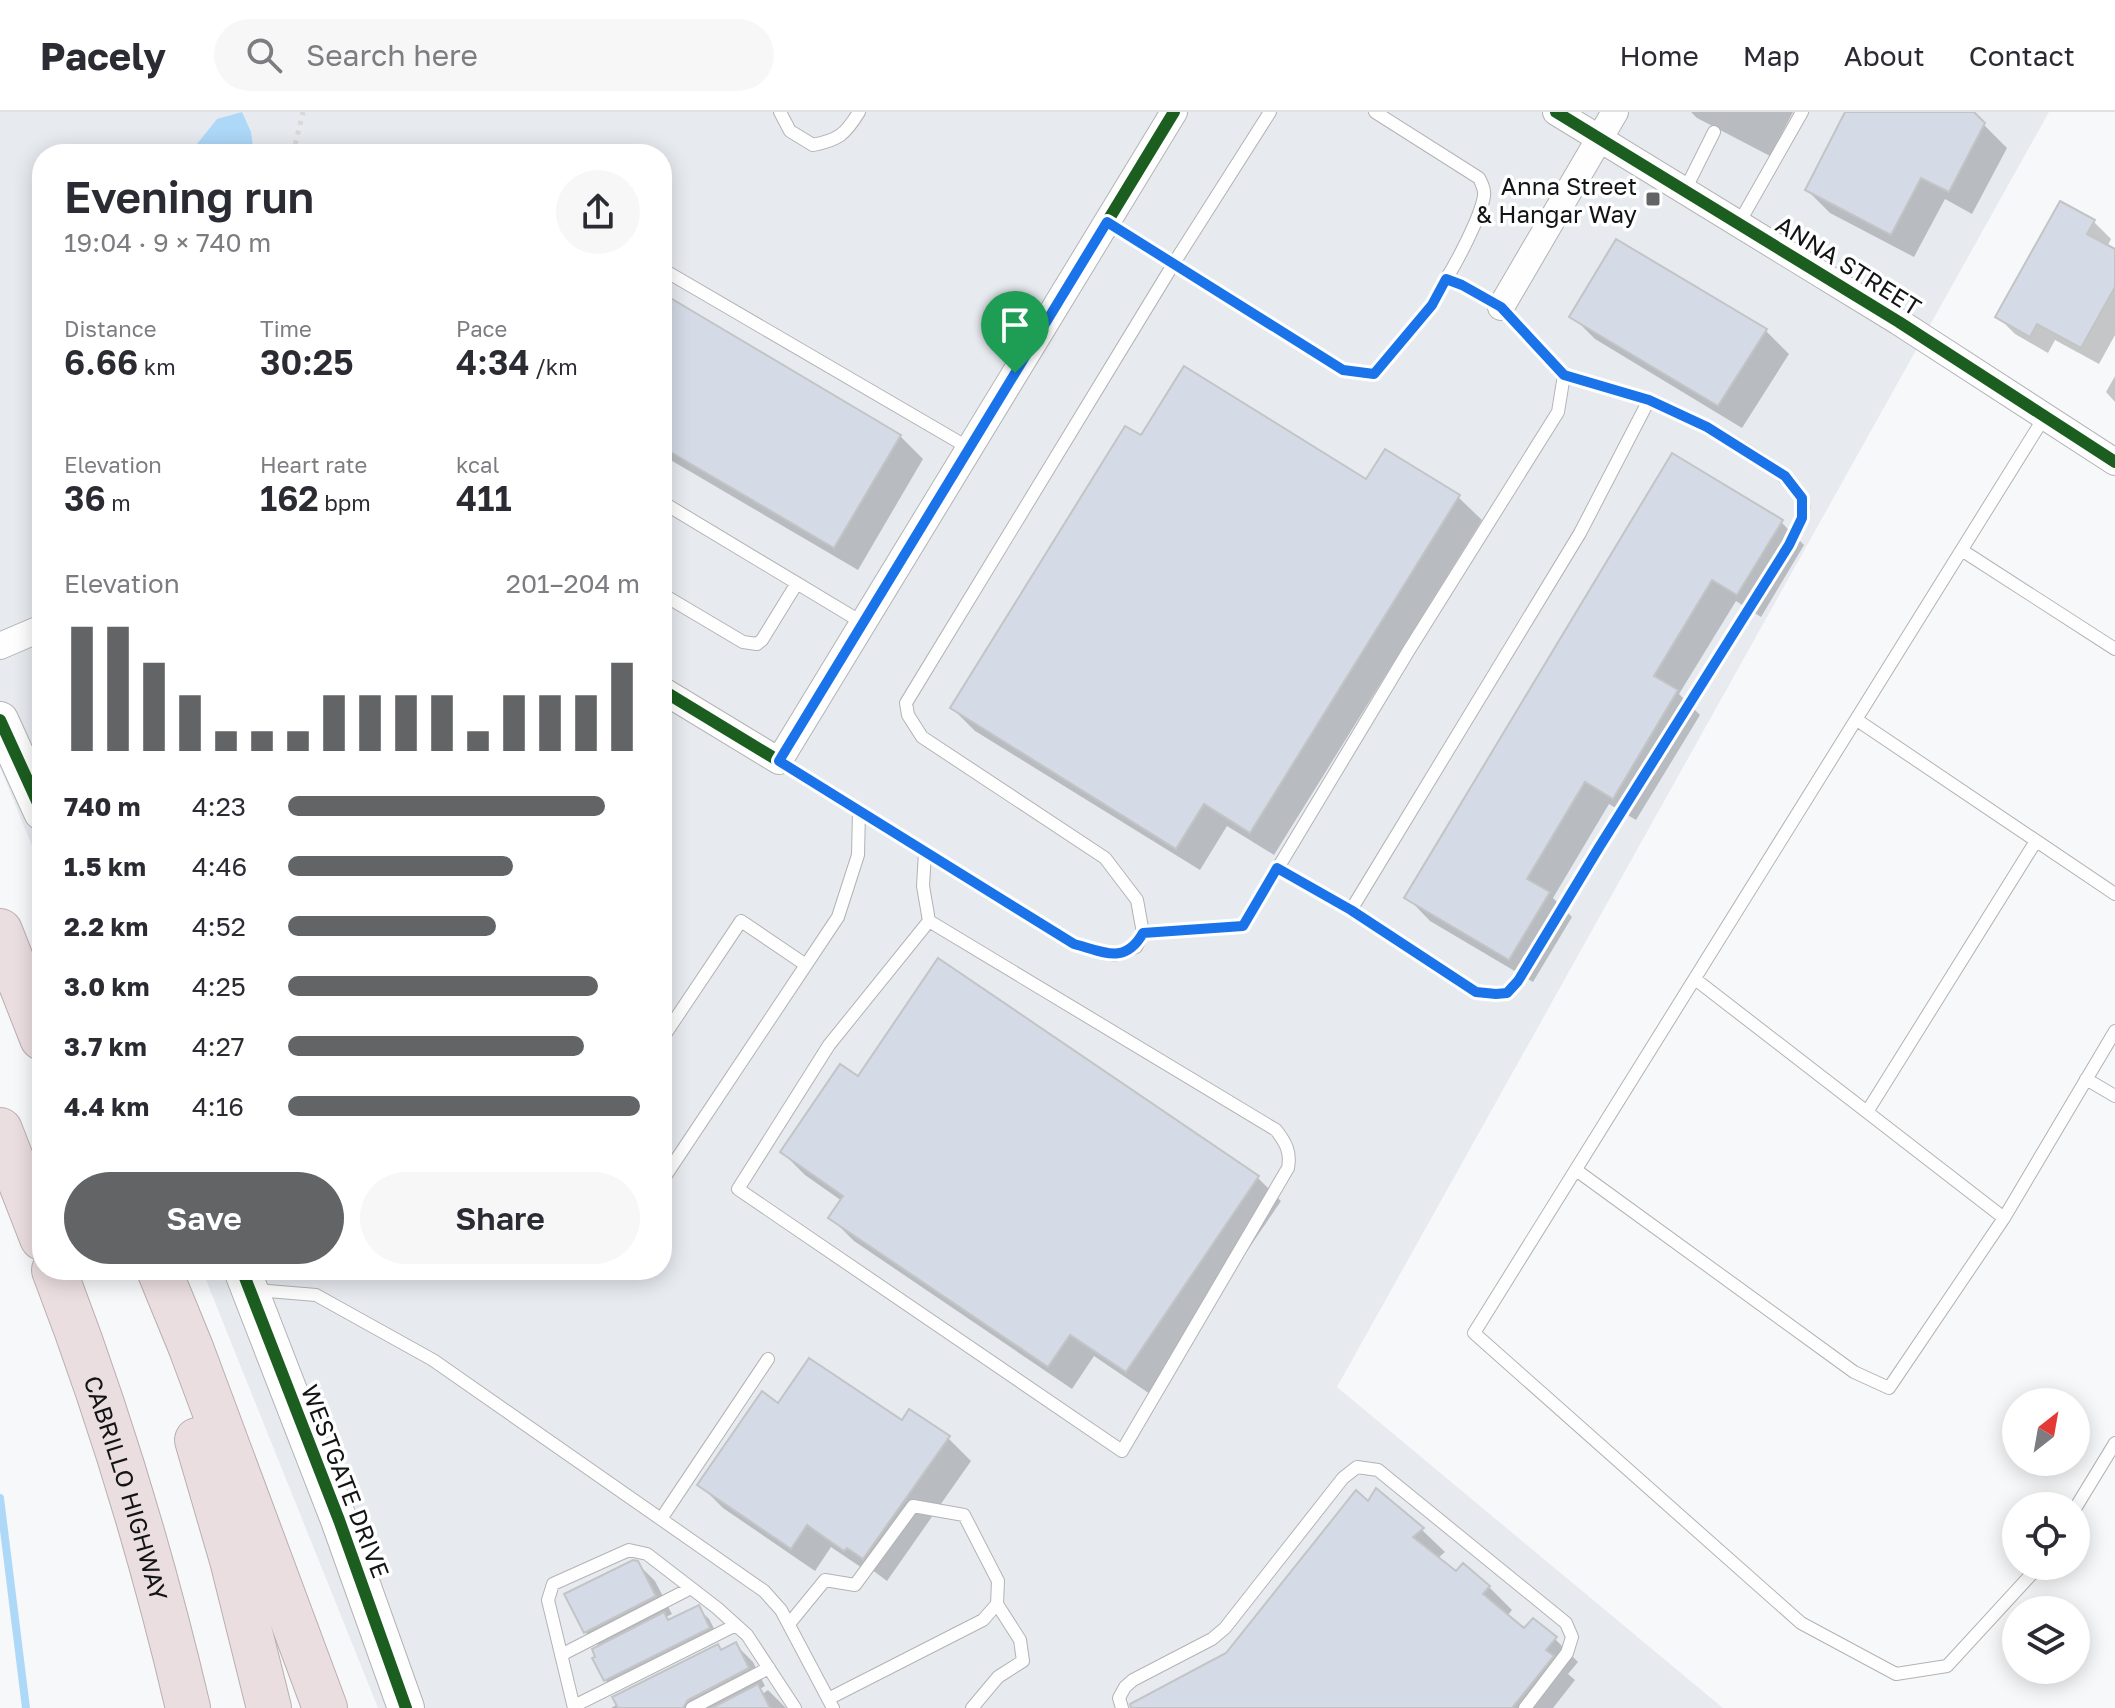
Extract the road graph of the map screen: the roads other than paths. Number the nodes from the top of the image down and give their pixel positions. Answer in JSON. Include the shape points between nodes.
{"nodes":[{"id":1,"x":780,"y":112,"type":"edge"},
{"id":2,"x":859,"y":112,"type":"edge"},
{"id":3,"x":1174,"y":112,"type":"edge"},
{"id":4,"x":1270,"y":112,"type":"edge"},
{"id":5,"x":1375,"y":112,"type":"edge"},
{"id":6,"x":1556,"y":112,"type":"edge"},
{"id":7,"x":1615,"y":112,"type":"edge"},
{"id":8,"x":1802,"y":112,"type":"edge"},
{"id":9,"x":1714,"y":132,"type":"dead end"},
{"id":10,"x":1600,"y":138,"type":"junction"},
{"id":11,"x":1685,"y":190,"type":"junction"},
{"id":12,"x":1107,"y":222,"type":"junction"},
{"id":13,"x":1739,"y":223,"type":"junction"},
{"id":14,"x":1174,"y":263,"type":"junction"},
{"id":15,"x":672,"y":275,"type":"edge"},
{"id":16,"x":1446,"y":279,"type":"junction"},
{"id":17,"x":1501,"y":307,"type":"junction"},
{"id":18,"x":1564,"y":375,"type":"junction"},
{"id":19,"x":1649,"y":400,"type":"junction"},
{"id":20,"x":2045,"y":416,"type":"junction"},
{"id":21,"x":969,"y":448,"type":"junction"},
{"id":22,"x":2115,"y":462,"type":"edge"},
{"id":23,"x":672,"y":508,"type":"edge"},
{"id":24,"x":1963,"y":551,"type":"junction"},
{"id":25,"x":797,"y":583,"type":"junction"},
{"id":26,"x":672,"y":600,"type":"edge"},
{"id":27,"x":863,"y":623,"type":"junction"},
{"id":28,"x":32,"y":632,"type":"edge"},
{"id":29,"x":0,"y":646,"type":"edge"},
{"id":30,"x":2115,"y":649,"type":"edge"},
{"id":31,"x":672,"y":696,"type":"edge"},
{"id":32,"x":0,"y":720,"type":"edge"},
{"id":33,"x":1857,"y":720,"type":"junction"},
{"id":34,"x":779,"y":761,"type":"junction"},
{"id":35,"x":32,"y":790,"type":"edge"},
{"id":36,"x":859,"y":811,"type":"junction"},
{"id":37,"x":2036,"y":841,"type":"junction"},
{"id":38,"x":925,"y":852,"type":"junction"},
{"id":39,"x":1277,"y":868,"type":"junction"},
{"id":40,"x":2115,"y":894,"type":"edge"},
{"id":41,"x":1351,"y":910,"type":"junction"},
{"id":42,"x":929,"y":921,"type":"junction"},
{"id":43,"x":0,"y":931,"type":"edge"},
{"id":44,"x":1143,"y":933,"type":"junction"},
{"id":45,"x":806,"y":965,"type":"junction"},
{"id":46,"x":1695,"y":979,"type":"junction"},
{"id":47,"x":32,"y":1013,"type":"edge"},
{"id":48,"x":672,"y":1024,"type":"edge"},
{"id":49,"x":2115,"y":1031,"type":"edge"},
{"id":50,"x":2086,"y":1079,"type":"junction"},
{"id":51,"x":2115,"y":1096,"type":"edge"},
{"id":52,"x":1867,"y":1112,"type":"junction"},
{"id":53,"x":0,"y":1130,"type":"edge"},
{"id":54,"x":672,"y":1166,"type":"edge"},
{"id":55,"x":1576,"y":1170,"type":"junction"},
{"id":56,"x":32,"y":1212,"type":"edge"},
{"id":57,"x":2004,"y":1218,"type":"junction"},
{"id":58,"x":58,"y":1280,"type":"edge"},
{"id":59,"x":142,"y":1280,"type":"edge"},
{"id":60,"x":163,"y":1280,"type":"edge"},
{"id":61,"x":245,"y":1280,"type":"edge"},
{"id":62,"x":768,"y":1359,"type":"dead end"},
{"id":63,"x":2115,"y":1443,"type":"edge"},
{"id":64,"x":2085,"y":1492,"type":"edge"},
{"id":65,"x":661,"y":1519,"type":"junction"},
{"id":66,"x":2026,"y":1580,"type":"edge"},
{"id":67,"x":691,"y":1588,"type":"junction"},
{"id":68,"x":997,"y":1604,"type":"junction"},
{"id":69,"x":789,"y":1624,"type":"junction"},
{"id":70,"x":736,"y":1625,"type":"junction"},
{"id":71,"x":561,"y":1655,"type":"junction"},
{"id":72,"x":769,"y":1668,"type":"junction"},
{"id":73,"x":831,"y":1703,"type":"edge"},
{"id":74,"x":574,"y":1707,"type":"edge"},
{"id":75,"x":188,"y":1708,"type":"edge"},
{"id":76,"x":269,"y":1708,"type":"edge"},
{"id":77,"x":325,"y":1708,"type":"edge"},
{"id":78,"x":406,"y":1708,"type":"edge"},
{"id":79,"x":692,"y":1708,"type":"edge"},
{"id":80,"x":795,"y":1708,"type":"edge"},
{"id":81,"x":972,"y":1708,"type":"edge"},
{"id":82,"x":1122,"y":1708,"type":"edge"},
{"id":83,"x":1525,"y":1708,"type":"edge"}],
"edges":[{"from":1,"to":2,"type":"lane","via":[[790,131],[813,145],[836,140]]},
{"from":3,"to":12,"type":"street"},
{"from":4,"to":14,"type":"lane"},
{"from":5,"to":16,"type":"lane","via":[[1479,178],[1485,194]]},
{"from":6,"to":10,"type":"street","name":"ANNA STREET"},
{"from":7,"to":10,"type":"street"},
{"from":8,"to":13,"type":"lane"},
{"from":9,"to":11,"type":"lane"},
{"from":10,"to":11,"type":"street","name":"ANNA STREET"},
{"from":10,"to":17,"type":"street"},
{"from":11,"to":13,"type":"street","name":"ANNA STREET"},
{"from":12,"to":14,"type":"lane"},
{"from":12,"to":21,"type":"street"},
{"from":13,"to":20,"type":"street","name":"ANNA STREET"},
{"from":14,"to":16,"type":"lane","via":[[1343,370],[1374,374],[1432,305]]},
{"from":14,"to":44,"type":"lane","via":[[906,703],[922,737],[1105,858],[1137,900]]},
{"from":15,"to":21,"type":"lane"},
{"from":16,"to":17,"type":"lane"},
{"from":17,"to":18,"type":"lane"},
{"from":18,"to":19,"type":"lane"},
{"from":18,"to":39,"type":"lane","via":[[1558,412]]},
{"from":19,"to":41,"type":"lane","via":[[1580,533]]},
{"from":19,"to":41,"type":"lane","via":[[1707,427],[1785,476],[1802,498],[1802,518],[1789,545],[1507,993],[1476,992]]},
{"from":20,"to":22,"type":"street","name":"ANNA STREET"},
{"from":20,"to":24,"type":"lane"},
{"from":21,"to":27,"type":"street"},
{"from":23,"to":25,"type":"lane"},
{"from":24,"to":30,"type":"lane"},
{"from":24,"to":33,"type":"lane"},
{"from":25,"to":26,"type":"lane","via":[[757,644],[743,642]]},
{"from":25,"to":27,"type":"lane"},
{"from":27,"to":34,"type":"street"},
{"from":28,"to":29,"type":"street"},
{"from":31,"to":34,"type":"street"},
{"from":32,"to":35,"type":"street"},
{"from":33,"to":37,"type":"lane"},
{"from":33,"to":46,"type":"lane"},
{"from":34,"to":36,"type":"lane"},
{"from":36,"to":38,"type":"lane"},
{"from":36,"to":45,"type":"lane","via":[[858,855],[838,917]]},
{"from":37,"to":40,"type":"lane"},
{"from":37,"to":52,"type":"lane"},
{"from":38,"to":42,"type":"lane"},
{"from":38,"to":44,"type":"lane","via":[[1074,944],[1115,955],[1136,947]]},
{"from":39,"to":41,"type":"lane"},
{"from":39,"to":44,"type":"lane","via":[[1243,926]]},
{"from":42,"to":42,"type":"lane","via":[[829,1045],[738,1189],[1122,1451],[1288,1168],[1287,1145],[1276,1130]]},
{"from":43,"to":47,"type":"highway"},
{"from":45,"to":48,"type":"lane","via":[[741,921]]},
{"from":45,"to":54,"type":"lane"},
{"from":46,"to":52,"type":"lane"},
{"from":46,"to":55,"type":"lane"},
{"from":49,"to":50,"type":"lane"},
{"from":50,"to":51,"type":"lane"},
{"from":50,"to":57,"type":"lane"},
{"from":52,"to":57,"type":"lane"},
{"from":53,"to":56,"type":"highway"},
{"from":55,"to":57,"type":"lane","via":[[1854,1372],[1889,1388]]},
{"from":55,"to":66,"type":"lane","via":[[1474,1333],[1801,1623],[1896,1674],[1947,1666]]},
{"from":58,"to":75,"type":"highway","name":"CABRILLO HIGHWAY","via":[[124,1469]]},
{"from":59,"to":76,"type":"highway","via":[[217,1506]]},
{"from":60,"to":77,"type":"highway"},
{"from":61,"to":65,"type":"lane","via":[[316,1295],[433,1360]]},
{"from":61,"to":78,"type":"street","name":"WESTGATE DRIVE"},
{"from":62,"to":65,"type":"lane"},
{"from":63,"to":64,"type":"lane"},
{"from":65,"to":69,"type":"lane","via":[[764,1591]]},
{"from":67,"to":70,"type":"lane"},
{"from":67,"to":71,"type":"lane"},
{"from":67,"to":71,"type":"lane","via":[[647,1554],[629,1550],[553,1584],[548,1600]]},
{"from":68,"to":69,"type":"lane","via":[[998,1581],[964,1515],[913,1506],[855,1585],[825,1580]]},
{"from":68,"to":73,"type":"lane","via":[[983,1620]]},
{"from":68,"to":81,"type":"lane","via":[[1020,1640],[1023,1661],[998,1677]]},
{"from":69,"to":73,"type":"lane"},
{"from":70,"to":72,"type":"lane"},
{"from":70,"to":74,"type":"lane"},
{"from":71,"to":74,"type":"lane"},
{"from":72,"to":79,"type":"lane"},
{"from":72,"to":80,"type":"lane"},
{"from":82,"to":83,"type":"lane","via":[[1119,1698],[1133,1680],[1225,1628],[1357,1467],[1378,1470],[1566,1623],[1572,1637],[1567,1653]]}]}
